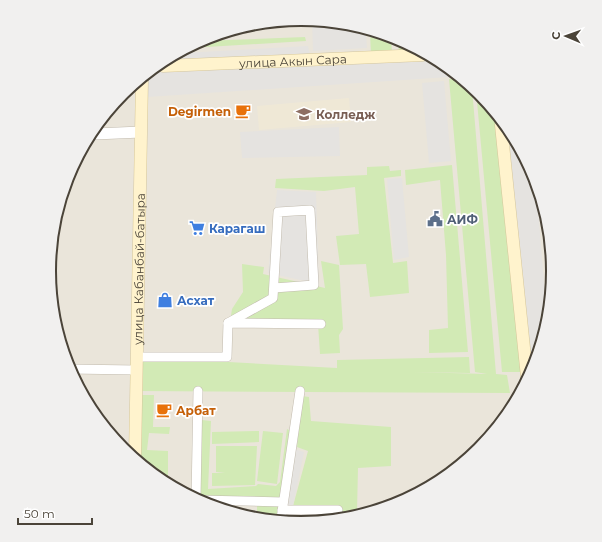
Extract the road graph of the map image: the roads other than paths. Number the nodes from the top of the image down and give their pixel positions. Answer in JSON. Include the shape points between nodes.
{"nodes":[{"id":1,"x":417,"y":55,"type":"edge"},
{"id":2,"x":167,"y":66,"type":"edge"},
{"id":3,"x":142,"y":85,"type":"edge"},
{"id":4,"x":502,"y":131,"type":"edge"},
{"id":5,"x":141,"y":132,"type":"junction"},
{"id":6,"x":98,"y":134,"type":"edge"},
{"id":7,"x":274,"y":288,"type":"junction"},
{"id":8,"x":228,"y":323,"type":"junction"},
{"id":9,"x":322,"y":324,"type":"dead end"},
{"id":10,"x":136,"y":357,"type":"junction"},
{"id":11,"x":527,"y":365,"type":"edge"},
{"id":12,"x":77,"y":369,"type":"edge"},
{"id":13,"x":136,"y":370,"type":"junction"},
{"id":14,"x":198,"y":391,"type":"dead end"},
{"id":15,"x":300,"y":392,"type":"dead end"},
{"id":16,"x":135,"y":451,"type":"edge"},
{"id":17,"x":197,"y":493,"type":"edge"},
{"id":18,"x":219,"y":502,"type":"edge"},
{"id":19,"x":282,"y":510,"type":"edge"},
{"id":20,"x":338,"y":510,"type":"dead end"}],
"edges":[{"from":1,"to":2,"type":"main road","name":"улица Акын Сара"},
{"from":3,"to":5,"type":"main road","name":"улица Кабанбай-батыра"},
{"from":4,"to":11,"type":"main road"},
{"from":5,"to":6,"type":"street"},
{"from":5,"to":10,"type":"main road","name":"улица Кабанбай-батыра"},
{"from":7,"to":7,"type":"street","via":[[278,212],[310,210],[314,285]]},
{"from":7,"to":8,"type":"street","via":[[274,298]]},
{"from":8,"to":9,"type":"street"},
{"from":8,"to":10,"type":"street","via":[[227,357]]},
{"from":10,"to":13,"type":"main road","name":"улица Кабанбай-батыра"},
{"from":12,"to":13,"type":"street"},
{"from":13,"to":16,"type":"main road","name":"улица Кабанбай-батыра"},
{"from":14,"to":17,"type":"street"},
{"from":15,"to":19,"type":"street"},
{"from":18,"to":19,"type":"street"},
{"from":19,"to":20,"type":"street"}]}
